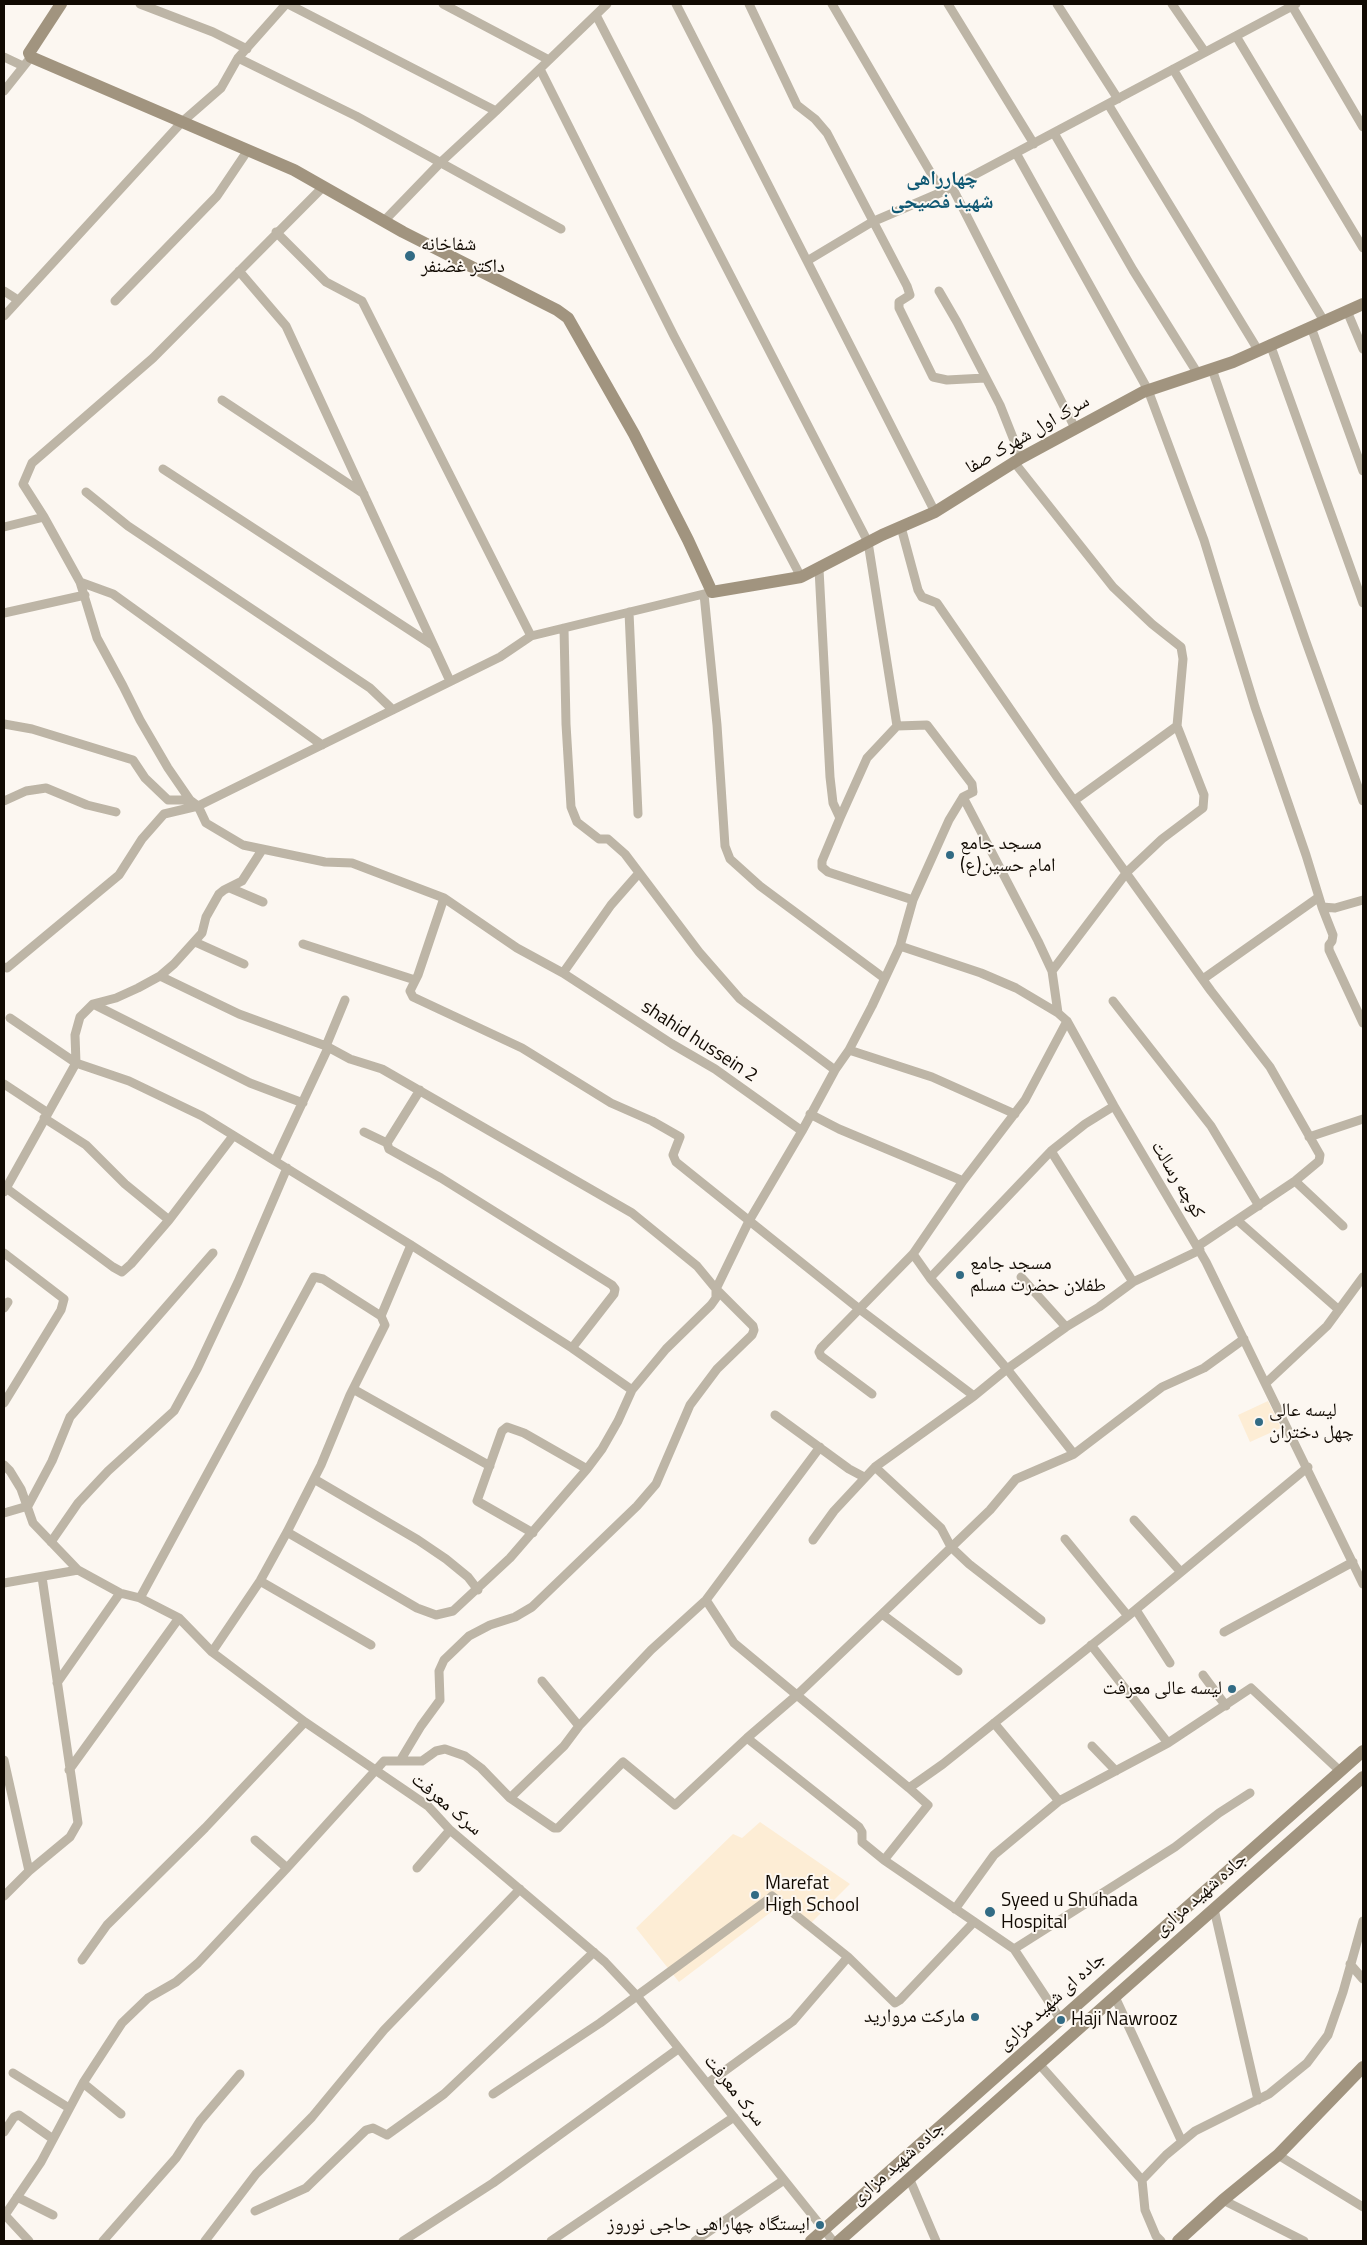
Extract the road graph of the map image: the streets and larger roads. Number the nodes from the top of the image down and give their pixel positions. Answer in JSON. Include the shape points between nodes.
{"nodes":[{"id":1,"x":61,"y":4,"type":"edge"},
{"id":2,"x":140,"y":4,"type":"edge"},
{"id":3,"x":287,"y":4,"type":"edge"},
{"id":4,"x":443,"y":4,"type":"edge"},
{"id":5,"x":607,"y":4,"type":"edge"},
{"id":6,"x":676,"y":4,"type":"edge"},
{"id":7,"x":749,"y":4,"type":"edge"},
{"id":8,"x":832,"y":4,"type":"edge"},
{"id":9,"x":948,"y":4,"type":"edge"},
{"id":10,"x":1057,"y":4,"type":"edge"},
{"id":11,"x":1172,"y":4,"type":"edge"},
{"id":12,"x":1294,"y":5,"type":"edge"},
{"id":13,"x":596,"y":15,"type":"junction"},
{"id":14,"x":1236,"y":36,"type":"junction"},
{"id":15,"x":247,"y":49,"type":"junction"},
{"id":16,"x":1205,"y":52,"type":"junction"},
{"id":17,"x":4,"y":57,"type":"edge"},
{"id":18,"x":238,"y":58,"type":"junction"},
{"id":19,"x":549,"y":60,"type":"junction"},
{"id":20,"x":27,"y":61,"type":"junction"},
{"id":21,"x":540,"y":69,"type":"junction"},
{"id":22,"x":1173,"y":69,"type":"junction"},
{"id":23,"x":4,"y":91,"type":"edge"},
{"id":24,"x":1118,"y":99,"type":"junction"},
{"id":25,"x":1108,"y":104,"type":"junction"},
{"id":26,"x":496,"y":111,"type":"junction"},
{"id":27,"x":182,"y":122,"type":"junction"},
{"id":28,"x":1363,"y":127,"type":"edge"},
{"id":29,"x":1054,"y":133,"type":"junction"},
{"id":30,"x":1034,"y":144,"type":"junction"},
{"id":31,"x":248,"y":150,"type":"junction"},
{"id":32,"x":1016,"y":153,"type":"junction"},
{"id":33,"x":441,"y":162,"type":"junction"},
{"id":34,"x":323,"y":186,"type":"junction"},
{"id":35,"x":952,"y":187,"type":"junction"},
{"id":36,"x":942,"y":192,"type":"junction"},
{"id":37,"x":384,"y":221,"type":"junction"},
{"id":38,"x":872,"y":222,"type":"junction"},
{"id":39,"x":561,"y":229,"type":"dead end"},
{"id":40,"x":276,"y":232,"type":"junction"},
{"id":41,"x":1363,"y":248,"type":"edge"},
{"id":42,"x":807,"y":260,"type":"junction"},
{"id":43,"x":239,"y":272,"type":"junction"},
{"id":44,"x":939,"y":291,"type":"dead end"},
{"id":45,"x":4,"y":292,"type":"edge"},
{"id":46,"x":18,"y":300,"type":"junction"},
{"id":47,"x":115,"y":301,"type":"dead end"},
{"id":48,"x":1363,"y":304,"type":"edge"},
{"id":49,"x":1347,"y":311,"type":"junction"},
{"id":50,"x":4,"y":316,"type":"edge"},
{"id":51,"x":1324,"y":321,"type":"junction"},
{"id":52,"x":1311,"y":327,"type":"junction"},
{"id":53,"x":1270,"y":344,"type":"junction"},
{"id":54,"x":1363,"y":349,"type":"edge"},
{"id":55,"x":1258,"y":350,"type":"junction"},
{"id":56,"x":1212,"y":369,"type":"junction"},
{"id":57,"x":1198,"y":374,"type":"junction"},
{"id":58,"x":985,"y":378,"type":"junction"},
{"id":59,"x":1148,"y":390,"type":"junction"},
{"id":60,"x":222,"y":400,"type":"dead end"},
{"id":61,"x":1075,"y":428,"type":"junction"},
{"id":62,"x":1017,"y":460,"type":"junction"},
{"id":63,"x":163,"y":469,"type":"dead end"},
{"id":64,"x":1363,"y":471,"type":"edge"},
{"id":65,"x":86,"y":492,"type":"dead end"},
{"id":66,"x":364,"y":494,"type":"junction"},
{"id":67,"x":935,"y":512,"type":"junction"},
{"id":68,"x":44,"y":517,"type":"junction"},
{"id":69,"x":4,"y":527,"type":"edge"},
{"id":70,"x":901,"y":527,"type":"junction"},
{"id":71,"x":868,"y":542,"type":"junction"},
{"id":72,"x":819,"y":569,"type":"junction"},
{"id":73,"x":801,"y":577,"type":"junction"},
{"id":74,"x":80,"y":582,"type":"junction"},
{"id":75,"x":708,"y":593,"type":"junction"},
{"id":76,"x":84,"y":595,"type":"junction"},
{"id":77,"x":1363,"y":603,"type":"edge"},
{"id":78,"x":629,"y":612,"type":"junction"},
{"id":79,"x":4,"y":613,"type":"edge"},
{"id":80,"x":564,"y":628,"type":"junction"},
{"id":81,"x":531,"y":636,"type":"junction"},
{"id":82,"x":434,"y":646,"type":"junction"},
{"id":83,"x":450,"y":681,"type":"junction"},
{"id":84,"x":393,"y":710,"type":"junction"},
{"id":85,"x":4,"y":724,"type":"edge"},
{"id":86,"x":898,"y":726,"type":"junction"},
{"id":87,"x":1178,"y":726,"type":"junction"},
{"id":88,"x":322,"y":745,"type":"junction"},
{"id":89,"x":963,"y":797,"type":"junction"},
{"id":90,"x":190,"y":800,"type":"junction"},
{"id":91,"x":1074,"y":800,"type":"junction"},
{"id":92,"x":4,"y":801,"type":"edge"},
{"id":93,"x":1363,"y":801,"type":"edge"},
{"id":94,"x":198,"y":806,"type":"junction"},
{"id":95,"x":116,"y":812,"type":"dead end"},
{"id":96,"x":638,"y":814,"type":"dead end"},
{"id":97,"x":840,"y":818,"type":"junction"},
{"id":98,"x":262,"y":850,"type":"junction"},
{"id":99,"x":1127,"y":872,"type":"junction"},
{"id":100,"x":639,"y":873,"type":"junction"},
{"id":101,"x":230,"y":888,"type":"junction"},
{"id":102,"x":1319,"y":897,"type":"junction"},
{"id":103,"x":444,"y":898,"type":"junction"},
{"id":104,"x":913,"y":900,"type":"junction"},
{"id":105,"x":1363,"y":900,"type":"edge"},
{"id":106,"x":263,"y":902,"type":"dead end"},
{"id":107,"x":1322,"y":907,"type":"junction"},
{"id":108,"x":195,"y":942,"type":"junction"},
{"id":109,"x":303,"y":944,"type":"dead end"},
{"id":110,"x":900,"y":946,"type":"junction"},
{"id":111,"x":244,"y":964,"type":"dead end"},
{"id":112,"x":4,"y":967,"type":"edge"},
{"id":113,"x":1052,"y":971,"type":"junction"},
{"id":114,"x":564,"y":974,"type":"junction"},
{"id":115,"x":160,"y":976,"type":"junction"},
{"id":116,"x":884,"y":978,"type":"junction"},
{"id":117,"x":1203,"y":979,"type":"junction"},
{"id":118,"x":415,"y":980,"type":"junction"},
{"id":119,"x":345,"y":1000,"type":"dead end"},
{"id":120,"x":1113,"y":1001,"type":"dead end"},
{"id":121,"x":94,"y":1004,"type":"junction"},
{"id":122,"x":1058,"y":1013,"type":"junction"},
{"id":123,"x":10,"y":1018,"type":"dead end"},
{"id":124,"x":1067,"y":1021,"type":"junction"},
{"id":125,"x":1363,"y":1023,"type":"edge"},
{"id":126,"x":327,"y":1047,"type":"junction"},
{"id":127,"x":850,"y":1050,"type":"junction"},
{"id":128,"x":76,"y":1063,"type":"junction"},
{"id":129,"x":835,"y":1070,"type":"junction"},
{"id":130,"x":4,"y":1084,"type":"edge"},
{"id":131,"x":420,"y":1090,"type":"junction"},
{"id":132,"x":303,"y":1103,"type":"junction"},
{"id":133,"x":1114,"y":1106,"type":"junction"},
{"id":134,"x":810,"y":1114,"type":"junction"},
{"id":135,"x":1015,"y":1114,"type":"junction"},
{"id":136,"x":46,"y":1116,"type":"junction"},
{"id":137,"x":1363,"y":1119,"type":"edge"},
{"id":138,"x":802,"y":1131,"type":"junction"},
{"id":139,"x":364,"y":1132,"type":"dead end"},
{"id":140,"x":233,"y":1136,"type":"junction"},
{"id":141,"x":1309,"y":1137,"type":"junction"},
{"id":142,"x":387,"y":1143,"type":"junction"},
{"id":143,"x":1052,"y":1151,"type":"junction"},
{"id":144,"x":275,"y":1161,"type":"junction"},
{"id":145,"x":287,"y":1168,"type":"junction"},
{"id":146,"x":963,"y":1181,"type":"junction"},
{"id":147,"x":1295,"y":1181,"type":"junction"},
{"id":148,"x":5,"y":1190,"type":"edge"},
{"id":149,"x":1259,"y":1206,"type":"junction"},
{"id":150,"x":169,"y":1220,"type":"junction"},
{"id":151,"x":1237,"y":1220,"type":"junction"},
{"id":152,"x":749,"y":1221,"type":"junction"},
{"id":153,"x":1343,"y":1226,"type":"dead end"},
{"id":154,"x":411,"y":1244,"type":"junction"},
{"id":155,"x":1199,"y":1248,"type":"junction"},
{"id":156,"x":4,"y":1253,"type":"edge"},
{"id":157,"x":214,"y":1253,"type":"dead end"},
{"id":158,"x":913,"y":1254,"type":"junction"},
{"id":159,"x":1021,"y":1277,"type":"dead end"},
{"id":160,"x":1363,"y":1277,"type":"edge"},
{"id":161,"x":930,"y":1278,"type":"junction"},
{"id":162,"x":1134,"y":1282,"type":"junction"},
{"id":163,"x":716,"y":1289,"type":"junction"},
{"id":164,"x":858,"y":1308,"type":"junction"},
{"id":165,"x":1339,"y":1310,"type":"junction"},
{"id":166,"x":381,"y":1316,"type":"junction"},
{"id":167,"x":1066,"y":1327,"type":"junction"},
{"id":168,"x":1244,"y":1339,"type":"junction"},
{"id":169,"x":572,"y":1348,"type":"junction"},
{"id":170,"x":1007,"y":1369,"type":"junction"},
{"id":171,"x":1266,"y":1383,"type":"junction"},
{"id":172,"x":353,"y":1388,"type":"junction"},
{"id":173,"x":632,"y":1390,"type":"junction"},
{"id":174,"x":872,"y":1394,"type":"dead end"},
{"id":175,"x":974,"y":1396,"type":"junction"},
{"id":176,"x":4,"y":1403,"type":"edge"},
{"id":177,"x":775,"y":1415,"type":"dead end"},
{"id":178,"x":820,"y":1447,"type":"junction"},
{"id":179,"x":1074,"y":1454,"type":"junction"},
{"id":180,"x":490,"y":1466,"type":"junction"},
{"id":181,"x":875,"y":1467,"type":"junction"},
{"id":182,"x":1308,"y":1467,"type":"junction"},
{"id":183,"x":6,"y":1469,"type":"edge"},
{"id":184,"x":587,"y":1469,"type":"junction"},
{"id":185,"x":864,"y":1477,"type":"junction"},
{"id":186,"x":314,"y":1479,"type":"junction"},
{"id":187,"x":28,"y":1506,"type":"junction"},
{"id":188,"x":4,"y":1513,"type":"edge"},
{"id":189,"x":1134,"y":1520,"type":"dead end"},
{"id":190,"x":288,"y":1532,"type":"junction"},
{"id":191,"x":533,"y":1533,"type":"junction"},
{"id":192,"x":1065,"y":1539,"type":"dead end"},
{"id":193,"x":813,"y":1540,"type":"dead end"},
{"id":194,"x":51,"y":1542,"type":"junction"},
{"id":195,"x":952,"y":1547,"type":"junction"},
{"id":196,"x":1353,"y":1562,"type":"junction"},
{"id":197,"x":78,"y":1570,"type":"junction"},
{"id":198,"x":1180,"y":1571,"type":"junction"},
{"id":199,"x":42,"y":1577,"type":"junction"},
{"id":200,"x":260,"y":1581,"type":"junction"},
{"id":201,"x":4,"y":1583,"type":"edge"},
{"id":202,"x":1363,"y":1584,"type":"edge"},
{"id":203,"x":478,"y":1590,"type":"junction"},
{"id":204,"x":120,"y":1593,"type":"junction"},
{"id":205,"x":140,"y":1598,"type":"junction"},
{"id":206,"x":706,"y":1600,"type":"junction"},
{"id":207,"x":1136,"y":1610,"type":"junction"},
{"id":208,"x":882,"y":1614,"type":"junction"},
{"id":209,"x":1128,"y":1616,"type":"junction"},
{"id":210,"x":179,"y":1618,"type":"junction"},
{"id":211,"x":1042,"y":1620,"type":"dead end"},
{"id":212,"x":1224,"y":1632,"type":"dead end"},
{"id":213,"x":371,"y":1645,"type":"dead end"},
{"id":214,"x":1090,"y":1645,"type":"junction"},
{"id":215,"x":212,"y":1652,"type":"junction"},
{"id":216,"x":1170,"y":1663,"type":"dead end"},
{"id":217,"x":958,"y":1671,"type":"dead end"},
{"id":218,"x":1203,"y":1675,"type":"dead end"},
{"id":219,"x":542,"y":1681,"type":"dead end"},
{"id":220,"x":56,"y":1683,"type":"junction"},
{"id":221,"x":798,"y":1695,"type":"junction"},
{"id":222,"x":1226,"y":1706,"type":"junction"},
{"id":223,"x":305,"y":1722,"type":"junction"},
{"id":224,"x":994,"y":1723,"type":"junction"},
{"id":225,"x":579,"y":1726,"type":"junction"},
{"id":226,"x":747,"y":1738,"type":"junction"},
{"id":227,"x":1168,"y":1742,"type":"junction"},
{"id":228,"x":1092,"y":1746,"type":"dead end"},
{"id":229,"x":1363,"y":1751,"type":"edge"},
{"id":230,"x":4,"y":1760,"type":"edge"},
{"id":231,"x":400,"y":1761,"type":"junction"},
{"id":232,"x":69,"y":1770,"type":"junction"},
{"id":233,"x":377,"y":1770,"type":"junction"},
{"id":234,"x":1340,"y":1771,"type":"junction"},
{"id":235,"x":1116,"y":1772,"type":"junction"},
{"id":236,"x":1363,"y":1776,"type":"edge"},
{"id":237,"x":909,"y":1788,"type":"junction"},
{"id":238,"x":1250,"y":1793,"type":"dead end"},
{"id":239,"x":510,"y":1798,"type":"junction"},
{"id":240,"x":1059,"y":1801,"type":"junction"},
{"id":241,"x":450,"y":1830,"type":"junction"},
{"id":242,"x":255,"y":1840,"type":"dead end"},
{"id":243,"x":884,"y":1860,"type":"junction"},
{"id":244,"x":288,"y":1868,"type":"junction"},
{"id":245,"x":417,"y":1868,"type":"dead end"},
{"id":246,"x":29,"y":1871,"type":"junction"},
{"id":247,"x":520,"y":1889,"type":"junction"},
{"id":248,"x":4,"y":1896,"type":"edge"},
{"id":249,"x":1214,"y":1909,"type":"junction"},
{"id":250,"x":955,"y":1910,"type":"junction"},
{"id":251,"x":1363,"y":1921,"type":"edge"},
{"id":252,"x":973,"y":1923,"type":"junction"},
{"id":253,"x":1014,"y":1949,"type":"junction"},
{"id":254,"x":594,"y":1952,"type":"junction"},
{"id":255,"x":848,"y":1957,"type":"junction"},
{"id":256,"x":82,"y":1960,"type":"dead end"},
{"id":257,"x":1350,"y":1964,"type":"junction"},
{"id":258,"x":1363,"y":1979,"type":"edge"},
{"id":259,"x":637,"y":1996,"type":"junction"},
{"id":260,"x":1115,"y":1996,"type":"junction"},
{"id":261,"x":1061,"y":2020,"type":"junction"},
{"id":262,"x":678,"y":2049,"type":"junction"},
{"id":263,"x":1040,"y":2065,"type":"junction"},
{"id":264,"x":1363,"y":2067,"type":"edge"},
{"id":265,"x":13,"y":2073,"type":"dead end"},
{"id":266,"x":240,"y":2074,"type":"dead end"},
{"id":267,"x":83,"y":2083,"type":"junction"},
{"id":268,"x":708,"y":2083,"type":"junction"},
{"id":269,"x":493,"y":2094,"type":"dead end"},
{"id":270,"x":1258,"y":2100,"type":"junction"},
{"id":271,"x":69,"y":2108,"type":"junction"},
{"id":272,"x":121,"y":2114,"type":"dead end"},
{"id":273,"x":734,"y":2117,"type":"junction"},
{"id":274,"x":4,"y":2132,"type":"edge"},
{"id":275,"x":53,"y":2139,"type":"junction"},
{"id":276,"x":1182,"y":2142,"type":"junction"},
{"id":277,"x":1278,"y":2155,"type":"junction"},
{"id":278,"x":784,"y":2180,"type":"junction"},
{"id":279,"x":910,"y":2180,"type":"junction"},
{"id":280,"x":1142,"y":2180,"type":"junction"},
{"id":281,"x":17,"y":2197,"type":"junction"},
{"id":282,"x":1223,"y":2200,"type":"junction"},
{"id":283,"x":1363,"y":2207,"type":"edge"},
{"id":284,"x":256,"y":2211,"type":"dead end"},
{"id":285,"x":4,"y":2214,"type":"edge"},
{"id":286,"x":53,"y":2216,"type":"dead end"},
{"id":287,"x":824,"y":2230,"type":"junction"},
{"id":288,"x":24,"y":2239,"type":"edge"},
{"id":289,"x":108,"y":2240,"type":"edge"},
{"id":290,"x":205,"y":2241,"type":"edge"},
{"id":291,"x":403,"y":2241,"type":"edge"},
{"id":292,"x":551,"y":2241,"type":"edge"},
{"id":293,"x":695,"y":2241,"type":"edge"},
{"id":294,"x":811,"y":2241,"type":"edge"},
{"id":295,"x":833,"y":2241,"type":"edge"},
{"id":296,"x":839,"y":2241,"type":"edge"},
{"id":297,"x":936,"y":2241,"type":"edge"},
{"id":298,"x":1161,"y":2241,"type":"edge"},
{"id":299,"x":1178,"y":2241,"type":"edge"},
{"id":300,"x":1304,"y":2241,"type":"edge"}],
"edges":[{"from":1,"to":20,"type":"street"},
{"from":2,"to":15,"type":"street"},
{"from":3,"to":15,"type":"street"},
{"from":3,"to":26,"type":"street"},
{"from":4,"to":19,"type":"street"},
{"from":5,"to":13,"type":"street"},
{"from":6,"to":42,"type":"street"},
{"from":7,"to":38,"type":"street","via":[[798,105],[827,133]]},
{"from":8,"to":36,"type":"street"},
{"from":9,"to":30,"type":"street"},
{"from":10,"to":24,"type":"street"},
{"from":11,"to":16,"type":"street"},
{"from":12,"to":14,"type":"street"},
{"from":12,"to":28,"type":"street"},
{"from":13,"to":19,"type":"street"},
{"from":13,"to":71,"type":"street"},
{"from":14,"to":16,"type":"street"},
{"from":14,"to":41,"type":"street"},
{"from":15,"to":18,"type":"street"},
{"from":16,"to":22,"type":"street"},
{"from":17,"to":20,"type":"street"},
{"from":18,"to":27,"type":"street","via":[[221,88]]},
{"from":18,"to":33,"type":"street"},
{"from":19,"to":21,"type":"street"},
{"from":20,"to":23,"type":"street"},
{"from":20,"to":27,"type":"street"},
{"from":21,"to":26,"type":"street"},
{"from":21,"to":73,"type":"street","via":[[674,336]]},
{"from":22,"to":24,"type":"street"},
{"from":22,"to":51,"type":"street"},
{"from":24,"to":25,"type":"street"},
{"from":25,"to":29,"type":"street"},
{"from":25,"to":55,"type":"street"},
{"from":26,"to":33,"type":"street"},
{"from":27,"to":31,"type":"street"},
{"from":27,"to":46,"type":"street"},
{"from":29,"to":30,"type":"street"},
{"from":29,"to":57,"type":"street"},
{"from":30,"to":32,"type":"street"},
{"from":31,"to":34,"type":"street"},
{"from":31,"to":47,"type":"street","via":[[217,196]]},
{"from":32,"to":35,"type":"street"},
{"from":32,"to":59,"type":"street"},
{"from":33,"to":37,"type":"street"},
{"from":33,"to":39,"type":"street"},
{"from":34,"to":37,"type":"street"},
{"from":34,"to":40,"type":"street"},
{"from":35,"to":36,"type":"street"},
{"from":35,"to":61,"type":"street"},
{"from":36,"to":38,"type":"street"},
{"from":37,"to":75,"type":"street","via":[[568,318],[634,434],[688,540]]},
{"from":38,"to":42,"type":"street"},
{"from":38,"to":58,"type":"street","via":[[907,286],[910,295],[898,302],[899,308],[933,377],[946,380]]},
{"from":40,"to":43,"type":"street"},
{"from":40,"to":81,"type":"street","via":[[326,282],[362,300]]},
{"from":42,"to":67,"type":"street"},
{"from":43,"to":66,"type":"street","via":[[286,326]]},
{"from":43,"to":68,"type":"street","via":[[153,358],[32,463],[23,484]]},
{"from":44,"to":58,"type":"street"},
{"from":45,"to":46,"type":"street"},
{"from":46,"to":50,"type":"street"},
{"from":48,"to":49,"type":"street","name":"سرک اول شهرک صفا"},
{"from":49,"to":51,"type":"street","name":"سرک اول شهرک صفا"},
{"from":49,"to":54,"type":"street"},
{"from":51,"to":52,"type":"street","name":"سرک اول شهرک صفا"},
{"from":52,"to":53,"type":"street","name":"سرک اول شهرک صفا"},
{"from":52,"to":64,"type":"street"},
{"from":53,"to":55,"type":"street","name":"سرک اول شهرک صفا"},
{"from":53,"to":77,"type":"street"},
{"from":55,"to":56,"type":"street","name":"سرک اول شهرک صفا"},
{"from":56,"to":57,"type":"street","name":"سرک اول شهرک صفا"},
{"from":56,"to":93,"type":"street"},
{"from":57,"to":59,"type":"street","name":"سرک اول شهرک صفا"},
{"from":58,"to":62,"type":"street","via":[[1000,405]]},
{"from":59,"to":61,"type":"street","name":"سرک اول شهرک صفا"},
{"from":59,"to":102,"type":"street","via":[[1204,540],[1255,707]]},
{"from":60,"to":66,"type":"street"},
{"from":61,"to":62,"type":"street","name":"سرک اول شهرک صفا"},
{"from":62,"to":67,"type":"street","name":"سرک اول شهرک صفا"},
{"from":62,"to":87,"type":"street","via":[[1113,586],[1152,624],[1181,646]]},
{"from":63,"to":82,"type":"street"},
{"from":65,"to":84,"type":"street","via":[[128,526],[370,688]]},
{"from":66,"to":82,"type":"street"},
{"from":67,"to":70,"type":"street","name":"سرک اول شهرک صفا"},
{"from":68,"to":69,"type":"street"},
{"from":68,"to":74,"type":"street"},
{"from":70,"to":71,"type":"street","name":"سرک اول شهرک صفا"},
{"from":70,"to":91,"type":"street","via":[[918,590],[922,596],[937,603]]},
{"from":71,"to":72,"type":"street","name":"سرک اول شهرک صفا"},
{"from":71,"to":86,"type":"street"},
{"from":72,"to":73,"type":"street","name":"سرک اول شهرک صفا"},
{"from":72,"to":97,"type":"street","via":[[830,776],[833,803]]},
{"from":73,"to":75,"type":"street","name":"سرک اول شهرک صفا"},
{"from":74,"to":76,"type":"street"},
{"from":74,"to":88,"type":"street","via":[[113,594]]},
{"from":75,"to":78,"type":"street"},
{"from":75,"to":116,"type":"street","via":[[725,846],[730,859],[760,886]]},
{"from":76,"to":79,"type":"street"},
{"from":76,"to":90,"type":"street","via":[[97,638],[140,720]]},
{"from":78,"to":80,"type":"street"},
{"from":78,"to":96,"type":"street"},
{"from":80,"to":81,"type":"street"},
{"from":80,"to":100,"type":"street","via":[[566,724],[575,817],[599,839],[608,839]]},
{"from":81,"to":83,"type":"street","via":[[500,657]]},
{"from":82,"to":83,"type":"street"},
{"from":83,"to":84,"type":"street"},
{"from":84,"to":88,"type":"street"},
{"from":85,"to":90,"type":"street","via":[[32,729],[133,760],[145,778],[168,800]]},
{"from":86,"to":89,"type":"street","via":[[927,725],[972,784],[973,792]]},
{"from":86,"to":97,"type":"street","via":[[867,758]]},
{"from":87,"to":91,"type":"street"},
{"from":87,"to":99,"type":"street","via":[[1204,795],[1203,808],[1162,839]]},
{"from":88,"to":94,"type":"street"},
{"from":89,"to":104,"type":"street","via":[[949,820]]},
{"from":89,"to":113,"type":"street"},
{"from":90,"to":94,"type":"street","name":"shahid hussein 2"},
{"from":91,"to":99,"type":"street"},
{"from":92,"to":95,"type":"street","via":[[26,791],[46,788]]},
{"from":94,"to":98,"type":"street","name":"shahid hussein 2","via":[[206,822],[242,845]]},
{"from":94,"to":112,"type":"street","via":[[164,814],[142,839],[119,875],[7,968]]},
{"from":97,"to":104,"type":"street","via":[[822,868]]},
{"from":98,"to":101,"type":"street","via":[[242,881]]},
{"from":98,"to":103,"type":"street","name":"shahid hussein 2","via":[[325,862],[352,863]]},
{"from":99,"to":113,"type":"street"},
{"from":99,"to":117,"type":"street"},
{"from":100,"to":114,"type":"street","via":[[612,905]]},
{"from":100,"to":129,"type":"street","via":[[699,952],[740,999]]},
{"from":101,"to":106,"type":"street"},
{"from":101,"to":108,"type":"street","via":[[219,894]]},
{"from":102,"to":107,"type":"street"},
{"from":102,"to":117,"type":"street"},
{"from":103,"to":114,"type":"street","name":"shahid hussein 2","via":[[517,948]]},
{"from":103,"to":118,"type":"street"},
{"from":104,"to":110,"type":"street"},
{"from":105,"to":107,"type":"street","via":[[1335,908]]},
{"from":107,"to":125,"type":"street","via":[[1333,936],[1329,950]]},
{"from":108,"to":111,"type":"street"},
{"from":108,"to":115,"type":"street"},
{"from":109,"to":118,"type":"street"},
{"from":110,"to":116,"type":"street"},
{"from":110,"to":122,"type":"street","name":"کوچه رسالت","via":[[981,973],[1016,988]]},
{"from":113,"to":122,"type":"street"},
{"from":114,"to":138,"type":"street","name":"shahid hussein 2","via":[[715,1069]]},
{"from":115,"to":121,"type":"street","via":[[116,998]]},
{"from":115,"to":126,"type":"street","via":[[239,1014]]},
{"from":116,"to":127,"type":"street"},
{"from":117,"to":141,"type":"street","via":[[1270,1067]]},
{"from":118,"to":152,"type":"street","via":[[410,991],[413,997],[522,1048],[611,1103],[680,1137],[673,1155],[676,1162]]},
{"from":119,"to":126,"type":"street"},
{"from":120,"to":149,"type":"street","via":[[1211,1126]]},
{"from":121,"to":128,"type":"street","via":[[80,1017],[75,1035]]},
{"from":121,"to":132,"type":"street","via":[[250,1083]]},
{"from":122,"to":124,"type":"street","name":"کوچه رسالت"},
{"from":123,"to":128,"type":"street"},
{"from":124,"to":133,"type":"street","name":"کوچه رسالت"},
{"from":124,"to":135,"type":"street"},
{"from":126,"to":131,"type":"street","via":[[382,1069]]},
{"from":126,"to":132,"type":"street"},
{"from":127,"to":129,"type":"street"},
{"from":127,"to":135,"type":"street","via":[[932,1077]]},
{"from":128,"to":136,"type":"street"},
{"from":128,"to":140,"type":"street","via":[[129,1081],[177,1103]]},
{"from":129,"to":134,"type":"street"},
{"from":130,"to":136,"type":"street"},
{"from":131,"to":142,"type":"street"},
{"from":131,"to":163,"type":"street","via":[[632,1213],[696,1266]]},
{"from":132,"to":144,"type":"street"},
{"from":133,"to":143,"type":"street"},
{"from":133,"to":155,"type":"street","name":"کوچه رسالت"},
{"from":134,"to":138,"type":"street"},
{"from":134,"to":146,"type":"street"},
{"from":135,"to":146,"type":"street"},
{"from":136,"to":148,"type":"street"},
{"from":136,"to":150,"type":"street","via":[[86,1144],[125,1184]]},
{"from":137,"to":141,"type":"street"},
{"from":138,"to":152,"type":"street"},
{"from":139,"to":142,"type":"street"},
{"from":140,"to":144,"type":"street"},
{"from":140,"to":150,"type":"street"},
{"from":141,"to":147,"type":"street","via":[[1320,1155],[1319,1161]]},
{"from":142,"to":169,"type":"street","via":[[389,1149],[612,1285],[614,1294]]},
{"from":143,"to":161,"type":"street"},
{"from":143,"to":162,"type":"street"},
{"from":144,"to":145,"type":"street"},
{"from":145,"to":154,"type":"street"},
{"from":145,"to":194,"type":"street","via":[[238,1282],[174,1411],[108,1471],[78,1503]]},
{"from":146,"to":158,"type":"street"},
{"from":147,"to":149,"type":"street"},
{"from":147,"to":153,"type":"street"},
{"from":148,"to":150,"type":"street","via":[[122,1272]]},
{"from":149,"to":151,"type":"street"},
{"from":151,"to":155,"type":"street"},
{"from":151,"to":165,"type":"street"},
{"from":152,"to":163,"type":"street"},
{"from":152,"to":164,"type":"street"},
{"from":154,"to":166,"type":"street"},
{"from":154,"to":169,"type":"street"},
{"from":155,"to":162,"type":"street"},
{"from":155,"to":168,"type":"street","name":"کوچه رسالت"},
{"from":156,"to":176,"type":"street","via":[[64,1299],[61,1310]]},
{"from":157,"to":187,"type":"street","via":[[70,1417]]},
{"from":158,"to":161,"type":"street"},
{"from":158,"to":164,"type":"street"},
{"from":159,"to":167,"type":"street"},
{"from":160,"to":165,"type":"street"},
{"from":161,"to":170,"type":"street"},
{"from":162,"to":167,"type":"street"},
{"from":163,"to":173,"type":"street","via":[[716,1298],[711,1305],[666,1349]]},
{"from":163,"to":231,"type":"street","via":[[754,1330],[717,1369],[690,1405],[656,1484],[532,1606],[469,1636],[444,1660],[439,1672],[440,1700]]},
{"from":164,"to":174,"type":"street","via":[[819,1352]]},
{"from":164,"to":175,"type":"street"},
{"from":165,"to":171,"type":"street","via":[[1327,1326]]},
{"from":166,"to":172,"type":"street","via":[[385,1326]]},
{"from":166,"to":205,"type":"street","via":[[323,1279],[314,1277]]},
{"from":167,"to":170,"type":"street"},
{"from":168,"to":171,"type":"street","name":"کوچه رسالت"},
{"from":168,"to":179,"type":"street","via":[[1204,1368],[1162,1387]]},
{"from":169,"to":173,"type":"street"},
{"from":170,"to":175,"type":"street"},
{"from":170,"to":179,"type":"street"},
{"from":171,"to":182,"type":"street","name":"کوچه رسالت"},
{"from":172,"to":180,"type":"street"},
{"from":172,"to":186,"type":"street"},
{"from":173,"to":184,"type":"street","via":[[618,1421]]},
{"from":175,"to":181,"type":"street"},
{"from":177,"to":178,"type":"street"},
{"from":178,"to":185,"type":"street"},
{"from":178,"to":206,"type":"street"},
{"from":179,"to":195,"type":"street","via":[[1016,1479]]},
{"from":180,"to":184,"type":"street","via":[[502,1431],[507,1427]]},
{"from":180,"to":191,"type":"street","via":[[477,1501]]},
{"from":181,"to":185,"type":"street"},
{"from":181,"to":195,"type":"street","via":[[941,1528]]},
{"from":182,"to":196,"type":"street","name":"کوچه رسالت"},
{"from":182,"to":198,"type":"street"},
{"from":183,"to":187,"type":"street","name":"سرک معرفت"},
{"from":184,"to":191,"type":"street"},
{"from":185,"to":193,"type":"street"},
{"from":186,"to":190,"type":"street"},
{"from":186,"to":203,"type":"street","via":[[418,1540],[468,1577]]},
{"from":187,"to":188,"type":"street"},
{"from":187,"to":194,"type":"street","name":"سرک معرفت","via":[[33,1522]]},
{"from":189,"to":198,"type":"street"},
{"from":190,"to":200,"type":"street"},
{"from":190,"to":203,"type":"street","via":[[417,1608],[436,1615],[454,1611]]},
{"from":191,"to":203,"type":"street"},
{"from":192,"to":209,"type":"street"},
{"from":194,"to":197,"type":"street","name":"سرک معرفت"},
{"from":195,"to":208,"type":"street"},
{"from":195,"to":211,"type":"street"},
{"from":196,"to":202,"type":"street","name":"کوچه رسالت"},
{"from":196,"to":212,"type":"street"},
{"from":197,"to":199,"type":"street"},
{"from":197,"to":204,"type":"street","name":"سرک معرفت"},
{"from":198,"to":207,"type":"street"},
{"from":199,"to":201,"type":"street"},
{"from":199,"to":220,"type":"street"},
{"from":200,"to":213,"type":"street"},
{"from":200,"to":215,"type":"street"},
{"from":204,"to":205,"type":"street","name":"سرک معرفت"},
{"from":204,"to":220,"type":"street"},
{"from":205,"to":210,"type":"street","name":"سرک معرفت"},
{"from":206,"to":221,"type":"street","via":[[734,1643]]},
{"from":206,"to":225,"type":"street","via":[[651,1650]]},
{"from":207,"to":209,"type":"street"},
{"from":207,"to":216,"type":"street"},
{"from":208,"to":217,"type":"street"},
{"from":208,"to":221,"type":"street"},
{"from":209,"to":214,"type":"street"},
{"from":210,"to":215,"type":"street","name":"سرک معرفت"},
{"from":210,"to":232,"type":"street"},
{"from":214,"to":224,"type":"street"},
{"from":214,"to":227,"type":"street"},
{"from":215,"to":223,"type":"street","name":"سرک معرفت"},
{"from":218,"to":222,"type":"street"},
{"from":219,"to":225,"type":"street"},
{"from":220,"to":232,"type":"street"},
{"from":221,"to":226,"type":"street"},
{"from":221,"to":237,"type":"street"},
{"from":222,"to":227,"type":"street"},
{"from":222,"to":234,"type":"street","via":[[1247,1690],[1254,1690]]},
{"from":223,"to":233,"type":"street","name":"سرک معرفت"},
{"from":223,"to":256,"type":"street","via":[[107,1926]]},
{"from":224,"to":237,"type":"street"},
{"from":224,"to":240,"type":"street"},
{"from":225,"to":239,"type":"street","via":[[564,1746]]},
{"from":226,"to":239,"type":"street","via":[[675,1805],[623,1762],[558,1828]]},
{"from":226,"to":243,"type":"street","via":[[859,1827],[862,1842]]},
{"from":227,"to":235,"type":"street"},
{"from":228,"to":235,"type":"street"},
{"from":229,"to":234,"type":"street","name":"جاده ای شهید مزاری"},
{"from":230,"to":246,"type":"street"},
{"from":231,"to":233,"type":"street","via":[[384,1761]]},
{"from":231,"to":239,"type":"street","via":[[422,1761],[445,1749],[465,1756],[481,1768]]},
{"from":232,"to":246,"type":"street","via":[[78,1824],[70,1837]]},
{"from":233,"to":241,"type":"street","name":"سرک معرفت","via":[[428,1806]]},
{"from":233,"to":244,"type":"street"},
{"from":234,"to":261,"type":"street","name":"جاده ای شهید مزاری"},
{"from":235,"to":240,"type":"street"},
{"from":236,"to":249,"type":"street","name":"جاده شهید مزاری"},
{"from":237,"to":243,"type":"street","via":[[928,1805]]},
{"from":238,"to":253,"type":"street","via":[[1175,1848]]},
{"from":240,"to":250,"type":"street","via":[[994,1855]]},
{"from":241,"to":245,"type":"street"},
{"from":241,"to":247,"type":"street","name":"سرک معرفت"},
{"from":242,"to":244,"type":"street"},
{"from":243,"to":250,"type":"street"},
{"from":244,"to":267,"type":"street","via":[[198,1963],[176,1982],[148,1998],[122,2023]]},
{"from":246,"to":248,"type":"street"},
{"from":247,"to":254,"type":"street","name":"سرک معرفت"},
{"from":247,"to":290,"type":"street","via":[[384,2030],[312,2117],[256,2174]]},
{"from":249,"to":260,"type":"street","name":"جاده شهید مزاری"},
{"from":249,"to":270,"type":"street"},
{"from":250,"to":252,"type":"street"},
{"from":251,"to":257,"type":"street"},
{"from":252,"to":253,"type":"street"},
{"from":252,"to":255,"type":"street","via":[[895,2003]]},
{"from":253,"to":261,"type":"street"},
{"from":254,"to":259,"type":"street","name":"سرک معرفت"},
{"from":254,"to":284,"type":"street","via":[[444,2094],[387,2135],[373,2128],[366,2130],[306,2188]]},
{"from":255,"to":259,"type":"street","via":[[772,1896]]},
{"from":255,"to":268,"type":"street","via":[[793,2021]]},
{"from":257,"to":258,"type":"street"},
{"from":257,"to":270,"type":"street","via":[[1328,2035],[1307,2063]]},
{"from":259,"to":262,"type":"street","name":"سرک معرفت"},
{"from":259,"to":269,"type":"street"},
{"from":260,"to":263,"type":"street","name":"جاده شهید مزاری"},
{"from":260,"to":276,"type":"street"},
{"from":261,"to":287,"type":"street","name":"جاده ای شهید مزاری"},
{"from":262,"to":268,"type":"street","name":"سرک معرفت"},
{"from":262,"to":291,"type":"street","via":[[493,2183]]},
{"from":263,"to":279,"type":"street","name":"جاده شهید مزاری"},
{"from":263,"to":280,"type":"street"},
{"from":264,"to":277,"type":"street"},
{"from":265,"to":271,"type":"street"},
{"from":266,"to":289,"type":"street"},
{"from":267,"to":271,"type":"street"},
{"from":267,"to":272,"type":"street"},
{"from":268,"to":273,"type":"street","name":"سرک معرفت"},
{"from":270,"to":276,"type":"street","via":[[1196,2131]]},
{"from":271,"to":275,"type":"street"},
{"from":273,"to":278,"type":"street","name":"سرک معرفت"},
{"from":273,"to":292,"type":"street"},
{"from":274,"to":275,"type":"street","via":[[19,2115]]},
{"from":275,"to":281,"type":"street"},
{"from":276,"to":280,"type":"street"},
{"from":277,"to":282,"type":"street"},
{"from":277,"to":283,"type":"street"},
{"from":278,"to":287,"type":"street","name":"سرک معرفت"},
{"from":278,"to":293,"type":"street"},
{"from":279,"to":296,"type":"street","name":"جاده شهید مزاری"},
{"from":279,"to":297,"type":"street"},
{"from":280,"to":298,"type":"street","via":[[1145,2210]]},
{"from":281,"to":285,"type":"street"},
{"from":281,"to":286,"type":"street"},
{"from":282,"to":299,"type":"street"},
{"from":282,"to":300,"type":"street"},
{"from":285,"to":288,"type":"street"},
{"from":287,"to":294,"type":"street","name":"جاده ای شهید مزاری"},
{"from":287,"to":295,"type":"street","name":"سرک معرفت"}]}
